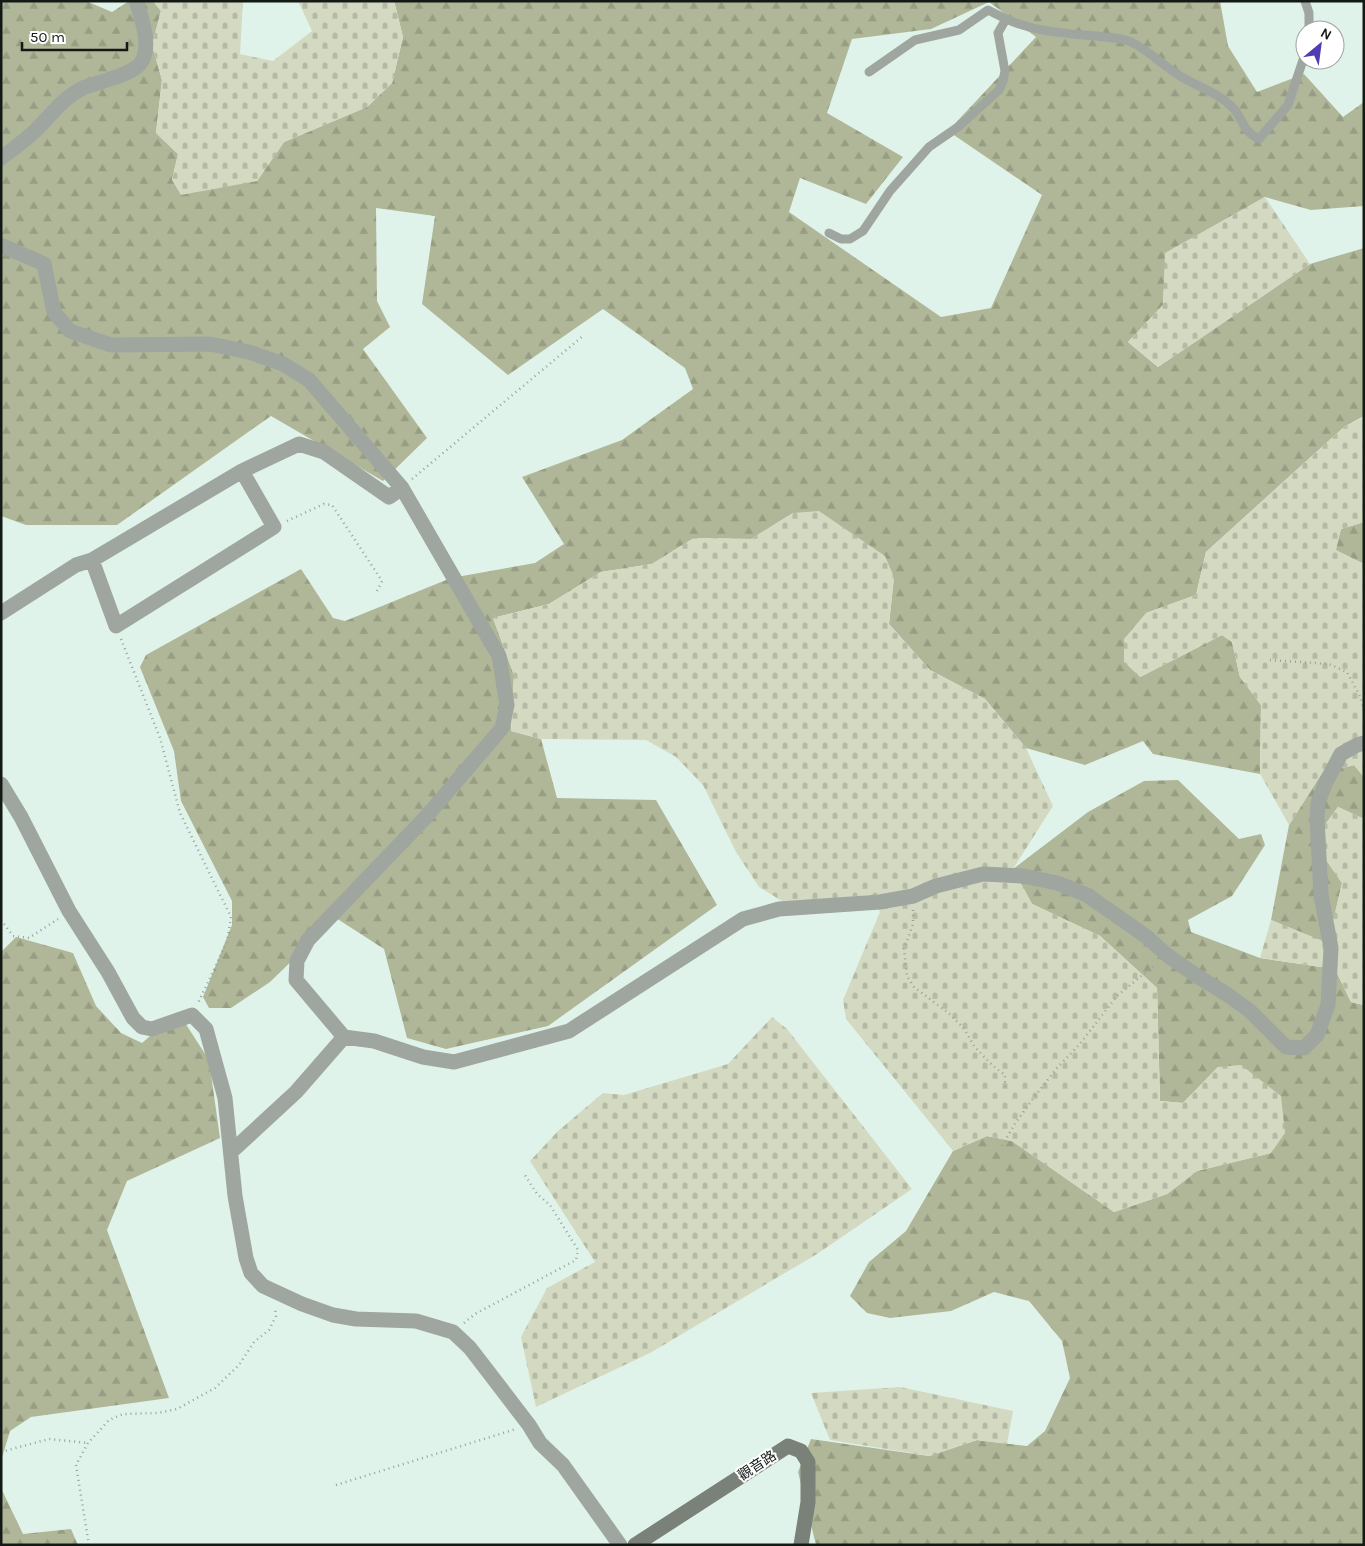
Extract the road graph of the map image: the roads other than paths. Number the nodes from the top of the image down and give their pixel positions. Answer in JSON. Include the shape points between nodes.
{"nodes":[{"id":1,"x":136,"y":1,"type":"edge"},
{"id":2,"x":1305,"y":1,"type":"edge"},
{"id":3,"x":1006,"y":19,"type":"junction"},
{"id":4,"x":1309,"y":20,"type":"edge"},
{"id":5,"x":1300,"y":70,"type":"edge"},
{"id":6,"x":869,"y":72,"type":"dead end"},
{"id":7,"x":1,"y":158,"type":"edge"},
{"id":8,"x":828,"y":233,"type":"dead end"},
{"id":9,"x":1,"y":245,"type":"edge"},
{"id":10,"x":242,"y":472,"type":"junction"},
{"id":11,"x":402,"y":488,"type":"junction"},
{"id":12,"x":92,"y":560,"type":"junction"},
{"id":13,"x":1,"y":613,"type":"edge"},
{"id":14,"x":1364,"y":743,"type":"edge"},
{"id":15,"x":1,"y":784,"type":"edge"},
{"id":16,"x":344,"y":1037,"type":"junction"},
{"id":17,"x":231,"y":1152,"type":"junction"},
{"id":18,"x":620,"y":1545,"type":"edge"},
{"id":19,"x":635,"y":1545,"type":"edge"},
{"id":20,"x":801,"y":1545,"type":"edge"}],
"edges":[{"from":1,"to":7,"type":"street","via":[[143,22],[145,44],[142,61],[136,69],[81,89],[63,101],[36,130]]},
{"from":2,"to":4,"type":"lane"},
{"from":3,"to":5,"type":"lane","via":[[1040,31],[1133,42],[1178,75],[1233,108],[1250,135],[1259,139],[1288,105]]},
{"from":3,"to":6,"type":"lane","via":[[988,10],[959,30],[915,40]]},
{"from":3,"to":8,"type":"lane","via":[[998,33],[1005,72],[999,90],[929,147],[890,191],[864,231],[850,239]]},
{"from":9,"to":11,"type":"street","via":[[44,264],[54,312],[70,331],[111,345],[210,344],[283,364],[309,380]]},
{"from":10,"to":11,"type":"street","via":[[299,444],[324,452],[389,497]]},
{"from":10,"to":12,"type":"street"},
{"from":10,"to":12,"type":"street","via":[[274,527],[116,626]]},
{"from":11,"to":16,"type":"street","via":[[499,656],[507,705],[502,728],[426,817],[308,940],[296,960],[296,980]]},
{"from":12,"to":13,"type":"street","via":[[76,565]]},
{"from":14,"to":16,"type":"street","via":[[1341,754],[1318,803],[1322,895],[1331,948],[1328,1005],[1317,1035],[1304,1048],[1286,1047],[1228,995],[1167,955],[1087,895],[1057,882],[983,874],[936,886],[913,896],[880,902],[779,909],[743,918],[570,1031],[454,1062],[423,1057],[374,1041]]},
{"from":15,"to":17,"type":"street","via":[[69,911],[133,1018],[142,1027],[152,1029],[192,1015],[206,1029],[225,1098]]},
{"from":16,"to":17,"type":"street","via":[[296,1092]]},
{"from":17,"to":18,"type":"street","via":[[246,1258],[251,1273],[263,1286],[333,1315],[416,1321],[453,1332],[470,1348],[540,1442],[563,1465]]},
{"from":19,"to":20,"type":"street","name":"觀音路","via":[[788,1446],[801,1451],[808,1462],[808,1502]]}]}
